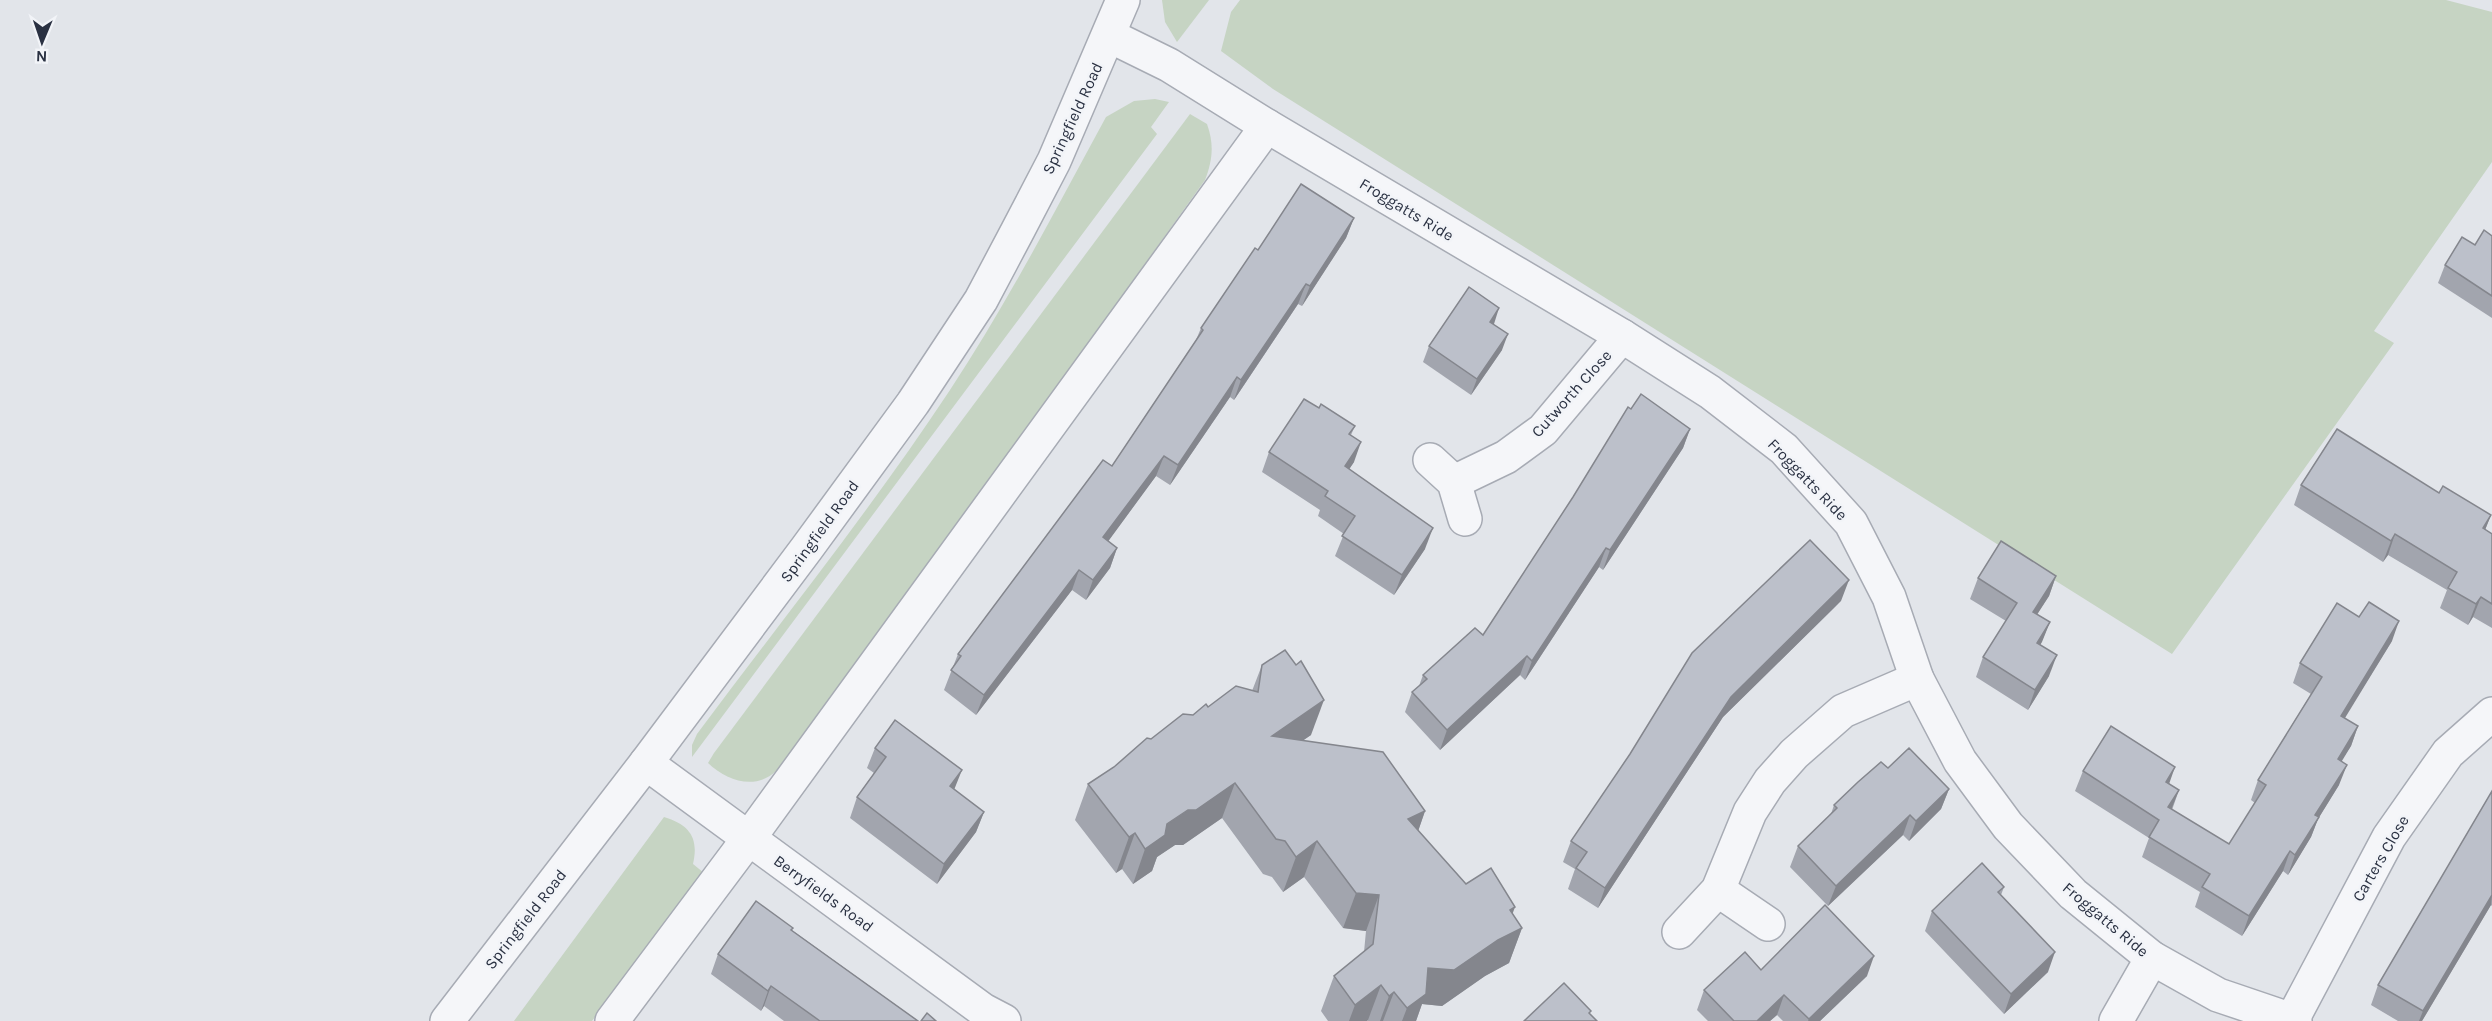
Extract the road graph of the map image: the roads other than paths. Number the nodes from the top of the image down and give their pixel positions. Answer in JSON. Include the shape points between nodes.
{"nodes":[{"id":1,"x":1123,"y":0,"type":"edge"},
{"id":2,"x":1110,"y":36,"type":"junction"},
{"id":3,"x":1267,"y":126,"type":"junction"},
{"id":4,"x":1622,"y":336,"type":"junction"},
{"id":5,"x":1430,"y":460,"type":"dead end"},
{"id":6,"x":1454,"y":482,"type":"junction"},
{"id":7,"x":1466,"y":519,"type":"dead end"},
{"id":8,"x":1917,"y":679,"type":"junction"},
{"id":9,"x":2492,"y":714,"type":"edge"},
{"id":10,"x":646,"y":763,"type":"junction"},
{"id":11,"x":749,"y":838,"type":"junction"},
{"id":12,"x":1718,"y":890,"type":"junction"},
{"id":13,"x":1768,"y":924,"type":"dead end"},
{"id":14,"x":1678,"y":932,"type":"dead end"},
{"id":15,"x":2152,"y":958,"type":"junction"},
{"id":16,"x":2294,"y":1020,"type":"edge"},
{"id":17,"x":447,"y":1021,"type":"edge"},
{"id":18,"x":612,"y":1021,"type":"edge"},
{"id":19,"x":1004,"y":1021,"type":"edge"},
{"id":20,"x":2115,"y":1021,"type":"edge"}],
"edges":[{"from":1,"to":2,"type":"street","name":"Springfield Road"},
{"from":2,"to":3,"type":"street","name":"Froggatts Ride","via":[[1169,64]]},
{"from":2,"to":10,"type":"street","name":"Springfield Road","via":[[1054,161],[981,300],[892,432]]},
{"from":3,"to":4,"type":"street","name":"Froggatts Ride"},
{"from":3,"to":11,"type":"street"},
{"from":4,"to":6,"type":"street","name":"Cutworth Close","via":[[1543,430],[1506,457]]},
{"from":4,"to":8,"type":"street","name":"Froggatts Ride","via":[[1710,392],[1784,449],[1851,523],[1889,597]]},
{"from":5,"to":6,"type":"street"},
{"from":6,"to":7,"type":"street"},
{"from":8,"to":12,"type":"street","via":[[1843,711],[1794,754],[1750,812]]},
{"from":8,"to":15,"type":"street","name":"Froggatts Ride","via":[[1960,761],[2008,825],[2073,894]]},
{"from":9,"to":16,"type":"street","name":"Carters Close","via":[[2448,753],[2389,837]]},
{"from":10,"to":11,"type":"street","name":"Berryfields Road"},
{"from":10,"to":17,"type":"street","name":"Springfield Road"},
{"from":11,"to":18,"type":"street"},
{"from":11,"to":19,"type":"street","name":"Berryfields Road","via":[[983,1010]]},
{"from":12,"to":13,"type":"street"},
{"from":12,"to":14,"type":"street"},
{"from":15,"to":16,"type":"street","name":"Froggatts Ride","via":[[2218,995]]},
{"from":15,"to":20,"type":"street"}]}
